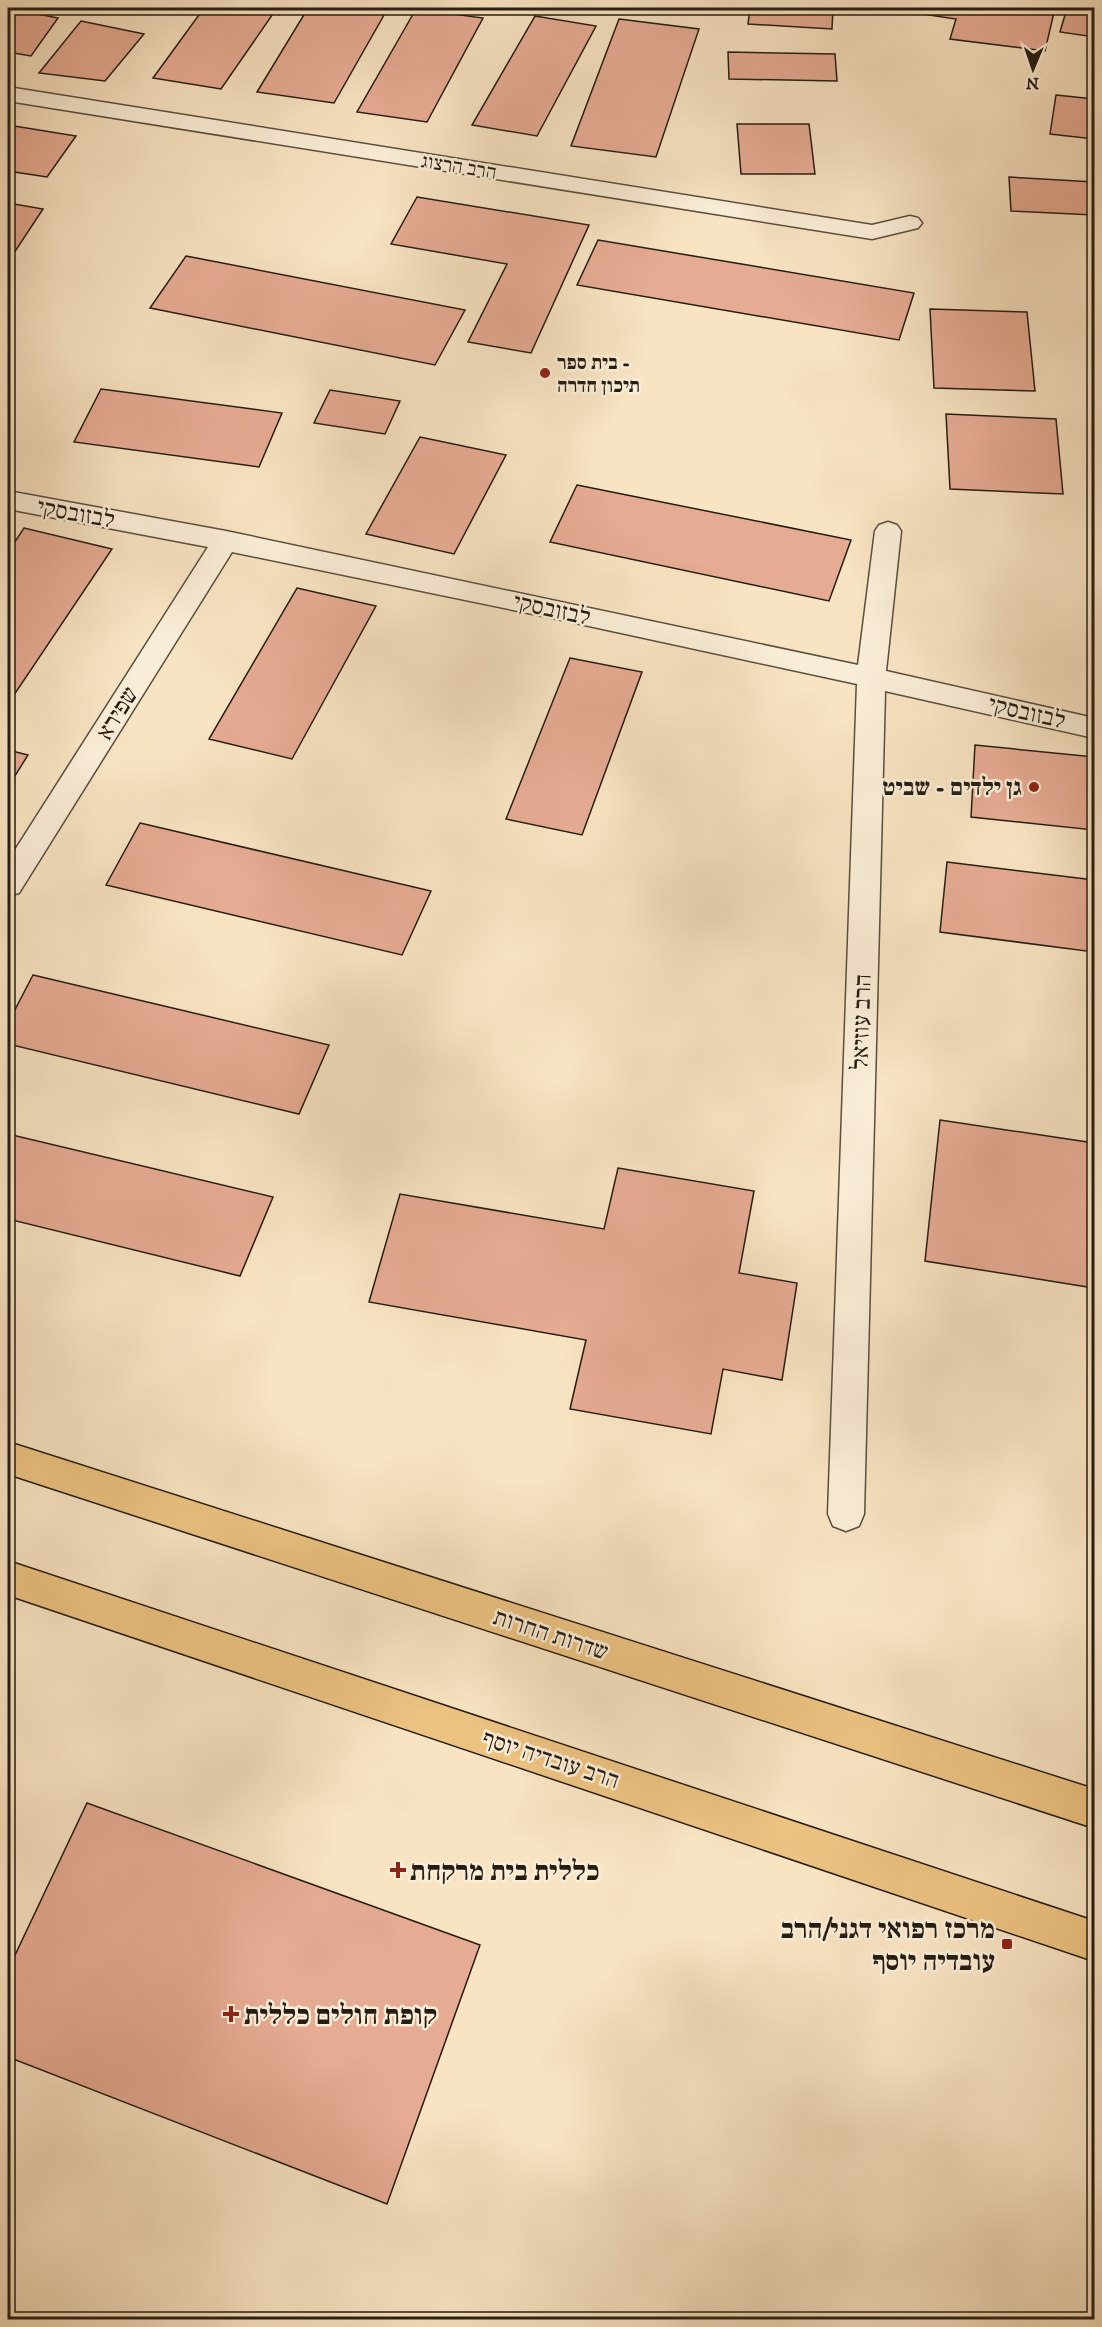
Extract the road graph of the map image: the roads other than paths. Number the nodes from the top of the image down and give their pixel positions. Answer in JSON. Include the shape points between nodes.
{"nodes":[{"id":1,"x":8,"y":94,"type":"edge"},
{"id":2,"x":910,"y":222,"type":"dead end"},
{"id":3,"x":8,"y":500,"type":"edge"},
{"id":4,"x":888,"y":531,"type":"dead end"},
{"id":5,"x":226,"y":540,"type":"junction"},
{"id":6,"x":871,"y":677,"type":"junction"},
{"id":7,"x":1095,"y":728,"type":"edge"},
{"id":8,"x":8,"y":885,"type":"edge"},
{"id":9,"x":8,"y":1458,"type":"edge"},
{"id":10,"x":846,"y":1514,"type":"dead end"},
{"id":11,"x":8,"y":1578,"type":"edge"},
{"id":12,"x":1095,"y":1809,"type":"edge"},
{"id":13,"x":1095,"y":1941,"type":"edge"}],
"edges":[{"from":1,"to":2,"type":"street","name":"הרב הרצוג","via":[[872,232]]},
{"from":3,"to":5,"type":"street","name":"לבזובסקי"},
{"from":4,"to":6,"type":"street","name":"הרב עוזיאל"},
{"from":5,"to":6,"type":"street","name":"לבזובסקי"},
{"from":5,"to":8,"type":"street","name":"שפירא"},
{"from":6,"to":7,"type":"street","name":"לבזובסקי"},
{"from":6,"to":10,"type":"street","name":"הרב עוזיאל"},
{"from":9,"to":12,"type":"main road","name":"שדרות החרות"},
{"from":11,"to":13,"type":"main road","name":"הרב עובדיה יוסף"}]}
